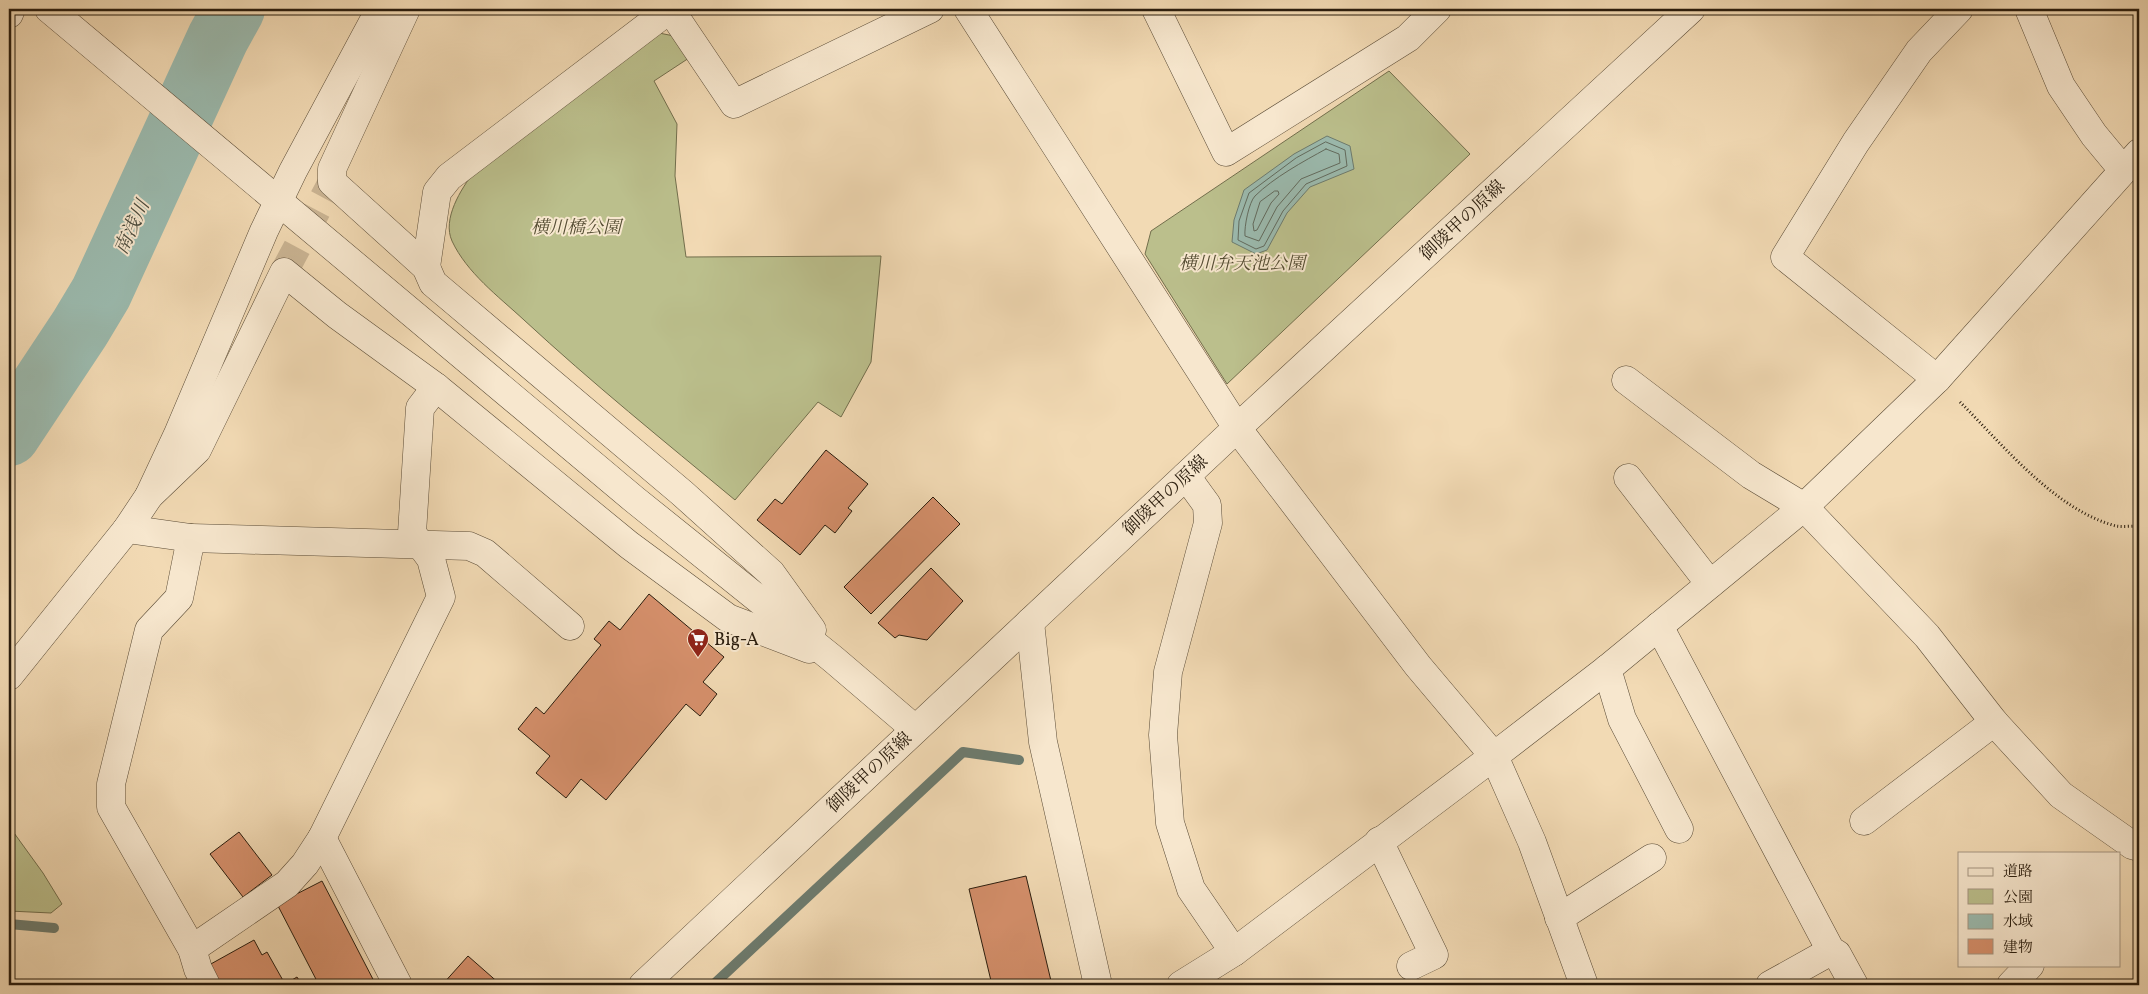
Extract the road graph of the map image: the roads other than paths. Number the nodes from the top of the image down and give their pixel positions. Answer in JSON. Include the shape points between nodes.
{"nodes":[{"id":1,"x":11,"y":9,"type":"edge"},
{"id":2,"x":49,"y":9,"type":"edge"},
{"id":3,"x":380,"y":9,"type":"edge"},
{"id":4,"x":406,"y":9,"type":"edge"},
{"id":5,"x":930,"y":9,"type":"edge"},
{"id":6,"x":968,"y":9,"type":"edge"},
{"id":7,"x":1156,"y":9,"type":"edge"},
{"id":8,"x":1438,"y":9,"type":"edge"},
{"id":9,"x":1691,"y":9,"type":"edge"},
{"id":10,"x":1959,"y":9,"type":"edge"},
{"id":11,"x":2029,"y":9,"type":"edge"},
{"id":12,"x":9,"y":14,"type":"edge"},
{"id":13,"x":2131,"y":161,"type":"edge"},
{"id":14,"x":274,"y":197,"type":"junction"},
{"id":15,"x":426,"y":267,"type":"junction"},
{"id":16,"x":1937,"y":379,"type":"junction"},
{"id":17,"x":1626,"y":380,"type":"dead end"},
{"id":18,"x":436,"y":387,"type":"junction"},
{"id":19,"x":1237,"y":428,"type":"junction"},
{"id":20,"x":1186,"y":476,"type":"junction"},
{"id":21,"x":1628,"y":478,"type":"dead end"},
{"id":22,"x":148,"y":496,"type":"junction"},
{"id":23,"x":1804,"y":507,"type":"junction"},
{"id":24,"x":127,"y":529,"type":"junction"},
{"id":25,"x":191,"y":538,"type":"junction"},
{"id":26,"x":422,"y":546,"type":"junction"},
{"id":27,"x":1710,"y":584,"type":"junction"},
{"id":28,"x":1030,"y":622,"type":"junction"},
{"id":29,"x":570,"y":626,"type":"dead end"},
{"id":30,"x":1659,"y":626,"type":"junction"},
{"id":31,"x":833,"y":659,"type":"junction"},
{"id":32,"x":1607,"y":669,"type":"junction"},
{"id":33,"x":9,"y":676,"type":"edge"},
{"id":34,"x":1994,"y":722,"type":"junction"},
{"id":35,"x":915,"y":729,"type":"junction"},
{"id":36,"x":1494,"y":756,"type":"junction"},
{"id":37,"x":1864,"y":821,"type":"dead end"},
{"id":38,"x":1679,"y":829,"type":"dead end"},
{"id":39,"x":322,"y":838,"type":"junction"},
{"id":40,"x":1379,"y":841,"type":"junction"},
{"id":41,"x":2130,"y":852,"type":"edge"},
{"id":42,"x":1652,"y":858,"type":"dead end"},
{"id":43,"x":1559,"y":918,"type":"junction"},
{"id":44,"x":192,"y":949,"type":"junction"},
{"id":45,"x":1831,"y":951,"type":"junction"},
{"id":46,"x":1234,"y":952,"type":"junction"},
{"id":47,"x":1411,"y":966,"type":"dead end"},
{"id":48,"x":2029,"y":966,"type":"edge"},
{"id":49,"x":206,"y":985,"type":"edge"},
{"id":50,"x":398,"y":985,"type":"edge"},
{"id":51,"x":643,"y":985,"type":"edge"},
{"id":52,"x":1098,"y":985,"type":"edge"},
{"id":53,"x":1181,"y":985,"type":"edge"},
{"id":54,"x":1584,"y":985,"type":"edge"},
{"id":55,"x":1770,"y":985,"type":"edge"},
{"id":56,"x":1854,"y":985,"type":"edge"},
{"id":57,"x":2011,"y":985,"type":"edge"}],
"edges":[{"from":1,"to":12,"type":"street"},
{"from":2,"to":14,"type":"street"},
{"from":3,"to":14,"type":"street"},
{"from":4,"to":15,"type":"street","via":[[332,170],[332,182]]},
{"from":5,"to":15,"type":"street","via":[[734,104],[670,9],[449,178],[437,192]]},
{"from":6,"to":19,"type":"street"},
{"from":7,"to":8,"type":"street","via":[[1226,152],[1408,38]]},
{"from":9,"to":19,"type":"street","name":"御陵甲の原線"},
{"from":10,"to":16,"type":"street","via":[[1919,51],[1856,142],[1785,257]]},
{"from":11,"to":13,"type":"street","via":[[2061,86],[2094,135]]},
{"from":13,"to":16,"type":"street"},
{"from":14,"to":22,"type":"street","via":[[178,434]]},
{"from":14,"to":31,"type":"street","via":[[635,500]]},
{"from":15,"to":31,"type":"street","via":[[433,283],[682,493],[771,573]]},
{"from":16,"to":23,"type":"street"},
{"from":17,"to":23,"type":"street","via":[[1751,475]]},
{"from":18,"to":22,"type":"street","via":[[284,272],[197,450]]},
{"from":18,"to":26,"type":"street","via":[[420,408],[412,533]]},
{"from":18,"to":31,"type":"street","via":[[629,545],[728,618]]},
{"from":19,"to":20,"type":"street","name":"御陵甲の原線"},
{"from":19,"to":36,"type":"street","via":[[1418,666]]},
{"from":20,"to":28,"type":"street","name":"御陵甲の原線"},
{"from":20,"to":46,"type":"street","via":[[1206,505],[1208,524],[1168,672],[1163,735],[1170,823],[1191,889]]},
{"from":21,"to":27,"type":"street"},
{"from":22,"to":24,"type":"street"},
{"from":23,"to":27,"type":"street"},
{"from":23,"to":34,"type":"street","via":[[1927,636]]},
{"from":24,"to":25,"type":"street"},
{"from":24,"to":33,"type":"street"},
{"from":25,"to":26,"type":"street"},
{"from":25,"to":44,"type":"street","via":[[180,598],[149,630],[111,784],[111,807]]},
{"from":26,"to":29,"type":"street","via":[[469,546],[485,553]]},
{"from":26,"to":39,"type":"street","via":[[431,558],[441,597]]},
{"from":27,"to":30,"type":"street"},
{"from":28,"to":35,"type":"street","name":"御陵甲の原線"},
{"from":28,"to":52,"type":"street","via":[[1043,742]]},
{"from":30,"to":32,"type":"street"},
{"from":30,"to":45,"type":"street"},
{"from":31,"to":35,"type":"street"},
{"from":32,"to":36,"type":"street"},
{"from":32,"to":38,"type":"street","via":[[1622,719]]},
{"from":34,"to":37,"type":"street"},
{"from":34,"to":41,"type":"street","via":[[2061,795]]},
{"from":35,"to":51,"type":"street","name":"御陵甲の原線"},
{"from":36,"to":40,"type":"street"},
{"from":36,"to":43,"type":"street","via":[[1532,842]]},
{"from":39,"to":44,"type":"street","via":[[287,884]]},
{"from":39,"to":50,"type":"street"},
{"from":40,"to":46,"type":"street"},
{"from":40,"to":47,"type":"street","via":[[1434,954]]},
{"from":42,"to":43,"type":"street"},
{"from":43,"to":54,"type":"street"},
{"from":44,"to":49,"type":"street"},
{"from":45,"to":55,"type":"street"},
{"from":45,"to":56,"type":"street","via":[[1837,954]]},
{"from":46,"to":53,"type":"street"},
{"from":48,"to":57,"type":"street"}]}
